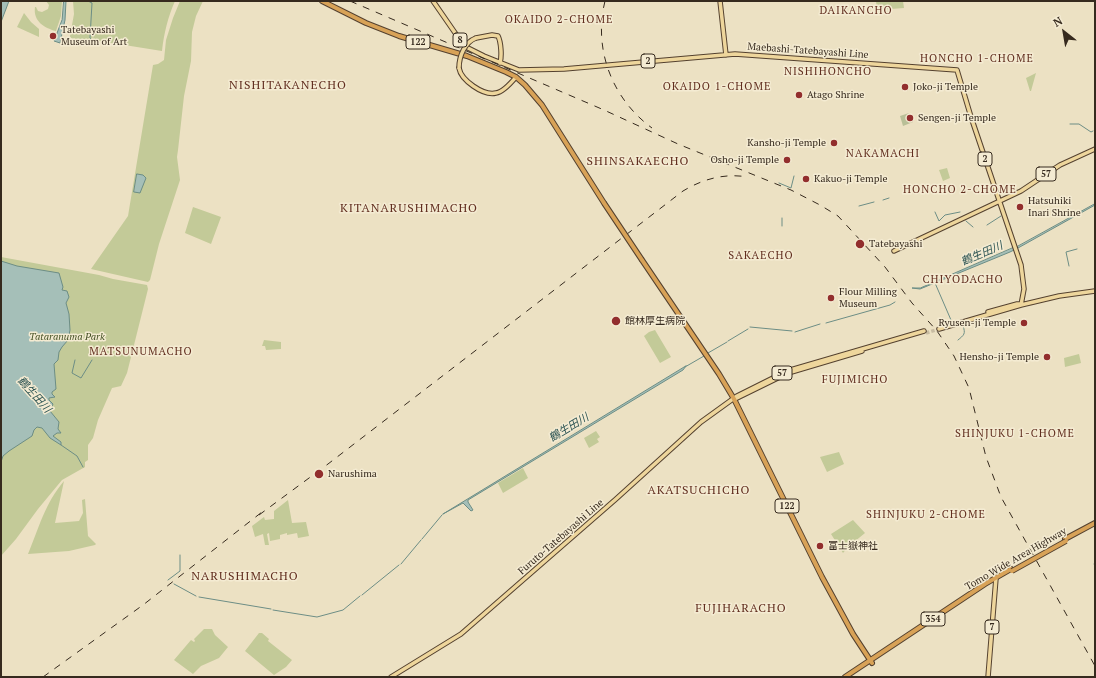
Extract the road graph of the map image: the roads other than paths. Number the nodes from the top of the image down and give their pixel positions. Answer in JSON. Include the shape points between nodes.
{"nodes":[{"id":1,"x":322,"y":1,"type":"edge"},
{"id":2,"x":433,"y":1,"type":"edge"},
{"id":3,"x":720,"y":1,"type":"edge"},
{"id":4,"x":726,"y":55,"type":"junction"},
{"id":5,"x":500,"y":63,"type":"junction"},
{"id":6,"x":516,"y":78,"type":"junction"},
{"id":7,"x":1095,"y":149,"type":"edge"},
{"id":8,"x":1000,"y":202,"type":"junction"},
{"id":9,"x":894,"y":251,"type":"dead end"},
{"id":10,"x":1095,"y":291,"type":"edge"},
{"id":11,"x":1021,"y":305,"type":"junction"},
{"id":12,"x":938,"y":329,"type":"tunnel mouth"},
{"id":13,"x":925,"y":332,"type":"tunnel mouth"},
{"id":14,"x":734,"y":399,"type":"junction"},
{"id":15,"x":1095,"y":524,"type":"edge"},
{"id":16,"x":996,"y":579,"type":"junction"},
{"id":17,"x":871,"y":661,"type":"junction"},
{"id":18,"x":391,"y":677,"type":"edge"},
{"id":19,"x":845,"y":677,"type":"edge"},
{"id":20,"x":850,"y":677,"type":"edge"},
{"id":21,"x":988,"y":677,"type":"edge"}],
"edges":[{"from":1,"to":6,"type":"highway","number":"122","via":[[382,29],[468,56]]},
{"from":2,"to":5,"type":"main road","number":"8","via":[[464,44]]},
{"from":3,"to":4,"type":"main road"},
{"from":4,"to":5,"type":"main road","name":"Maebashi-Tatebayashi Line","number":"2","via":[[529,70],[516,69]]},
{"from":4,"to":8,"type":"main road","name":"Maebashi-Tatebayashi Line","number":"2","via":[[957,70]]},
{"from":5,"to":6,"type":"main road","bridge":true,"via":[[499,39],[498,36],[492,35],[471,40],[465,46],[458,68],[465,80],[490,94],[501,91]]},
{"from":6,"to":14,"type":"highway","number":"122","bridge":true,"via":[[542,105]]},
{"from":7,"to":8,"type":"main road","number":"57","via":[[1060,165],[1026,189]]},
{"from":8,"to":9,"type":"main road"},
{"from":8,"to":11,"type":"main road","name":"Maebashi-Tatebayashi Line","number":"2","via":[[1022,272],[1024,290]]},
{"from":10,"to":11,"type":"main road"},
{"from":11,"to":12,"type":"main road"},
{"from":13,"to":14,"type":"main road","number":"57","via":[[796,371]]},
{"from":14,"to":17,"type":"highway","number":"122","via":[[822,577]]},
{"from":14,"to":18,"type":"main road","name":"Furuto-Tatebayashi Line","via":[[701,422],[475,623],[451,641]]},
{"from":15,"to":16,"type":"highway","name":"Tomo Wide Area Highway","number":"354","bridge":true},
{"from":16,"to":17,"type":"highway","name":"Tomo Wide Area Highway","number":"354"},
{"from":16,"to":21,"type":"main road","number":"7"},
{"from":17,"to":19,"type":"highway","name":"Tomo Wide Area Highway","number":"354"},
{"from":17,"to":20,"type":"highway","name":"Tomo Wide Area Highway","number":"354"}]}
